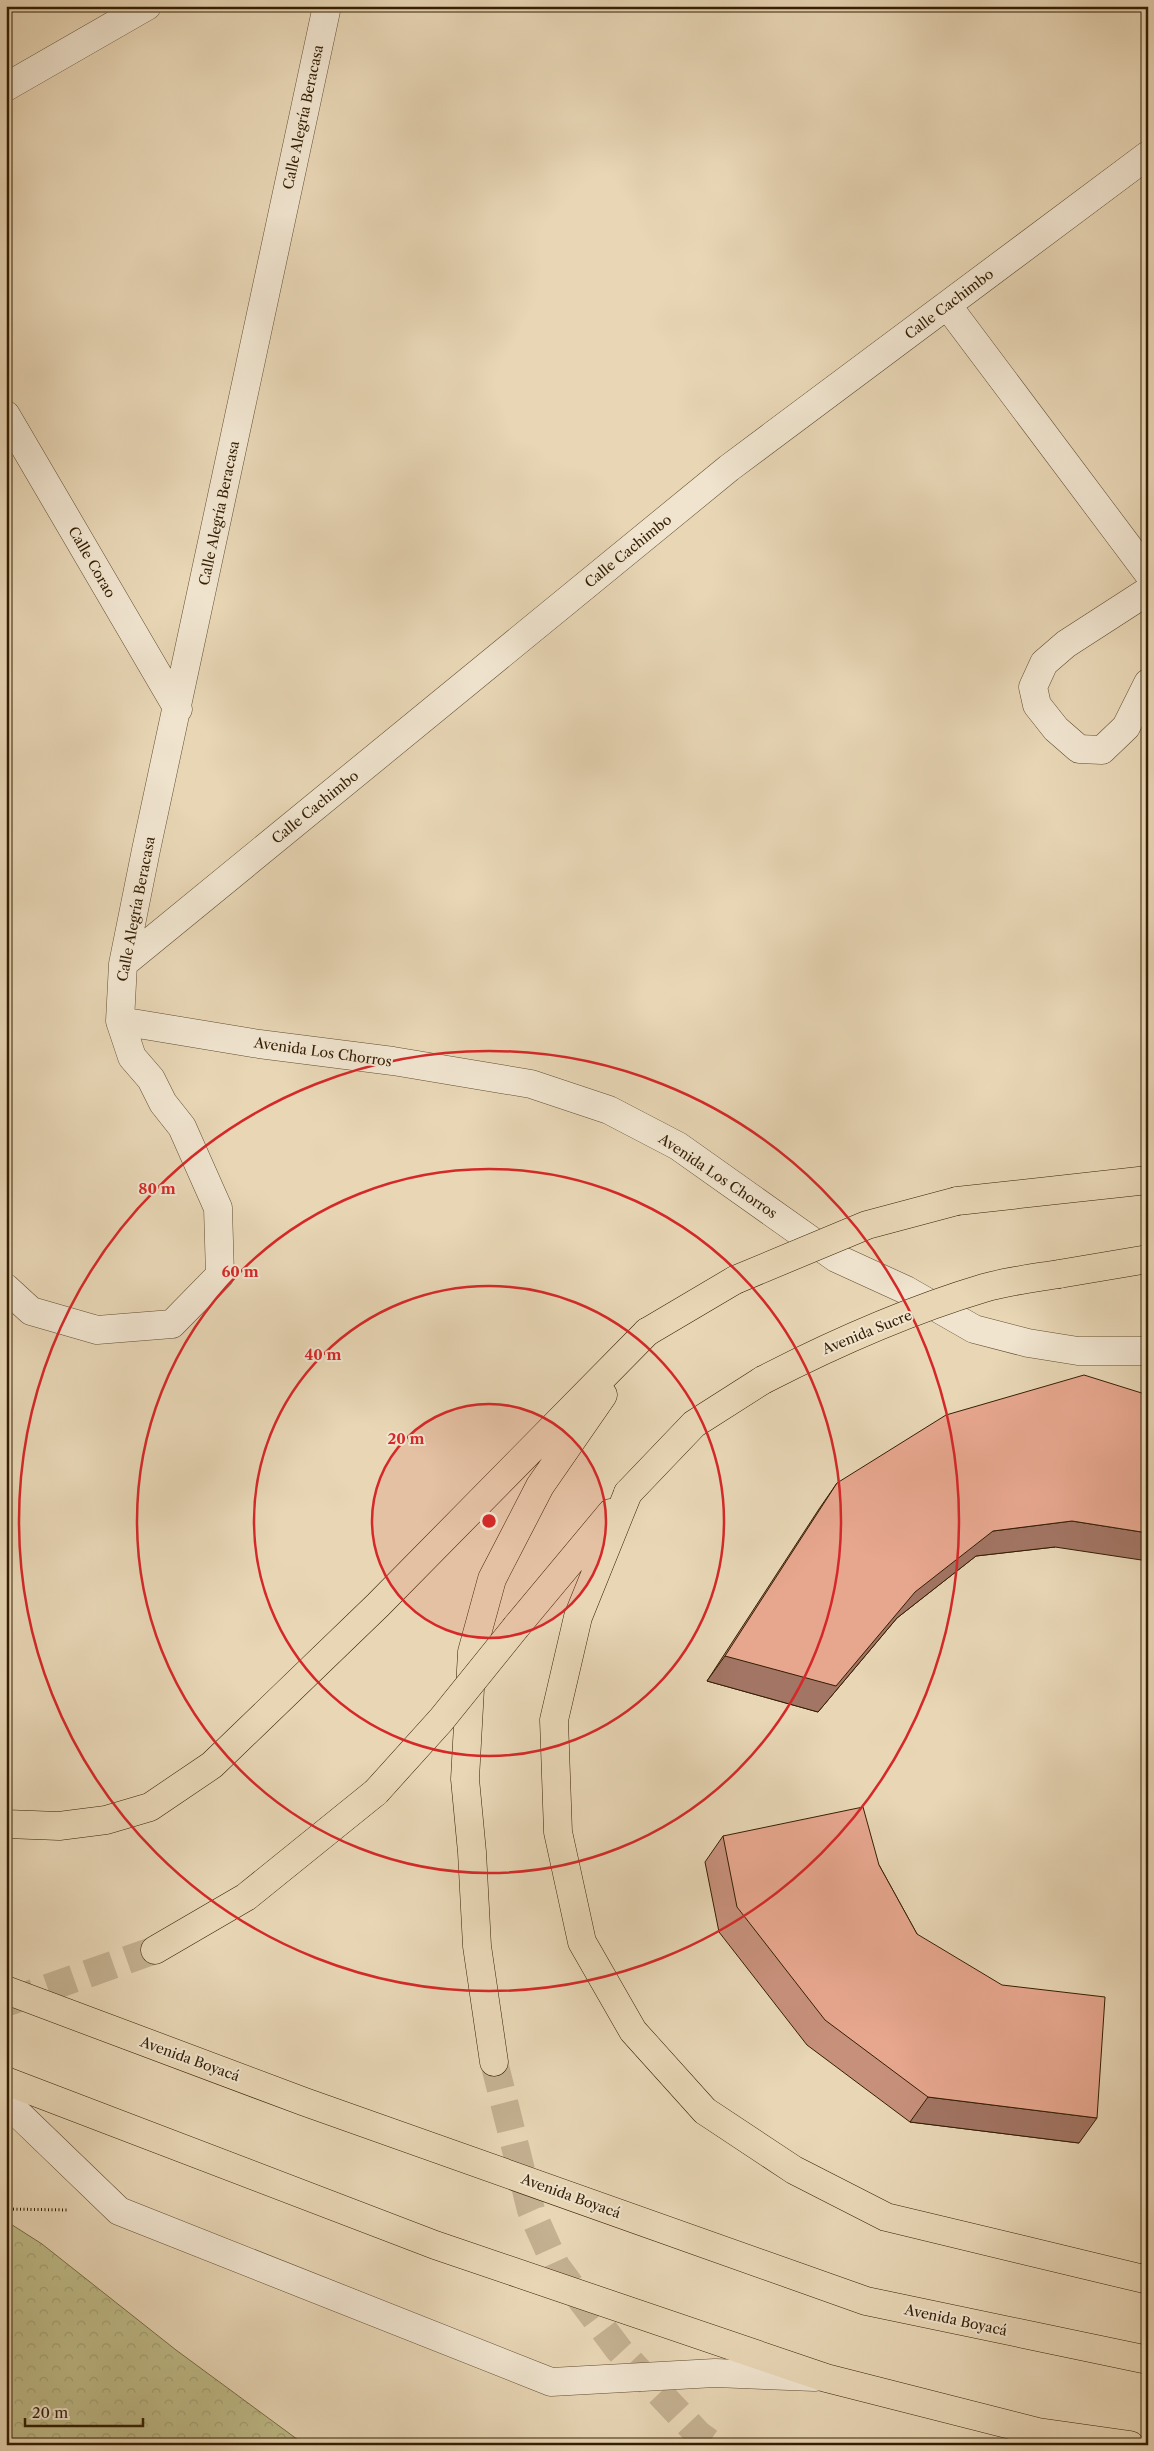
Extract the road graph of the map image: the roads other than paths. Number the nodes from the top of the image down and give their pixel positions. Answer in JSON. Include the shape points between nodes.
{"nodes":[{"id":1,"x":147,"y":6,"type":"edge"},
{"id":2,"x":327,"y":6,"type":"edge"},
{"id":3,"x":6,"y":87,"type":"edge"},
{"id":4,"x":1148,"y":155,"type":"edge"},
{"id":5,"x":948,"y":305,"type":"junction"},
{"id":6,"x":6,"y":415,"type":"edge"},
{"id":7,"x":1148,"y":573,"type":"edge"},
{"id":8,"x":1148,"y":591,"type":"edge"},
{"id":9,"x":1148,"y":683,"type":"edge"},
{"id":10,"x":178,"y":709,"type":"junction"},
{"id":11,"x":123,"y":964,"type":"junction"},
{"id":12,"x":120,"y":1021,"type":"junction"},
{"id":13,"x":1148,"y":1180,"type":"edge"},
{"id":14,"x":1148,"y":1260,"type":"edge"},
{"id":15,"x":6,"y":1288,"type":"edge"},
{"id":16,"x":647,"y":1332,"type":"junction"},
{"id":17,"x":1148,"y":1351,"type":"edge"},
{"id":18,"x":628,"y":1493,"type":"junction"},
{"id":19,"x":6,"y":1824,"type":"edge"},
{"id":20,"x":155,"y":1950,"type":"tunnel mouth"},
{"id":21,"x":6,"y":1990,"type":"edge"},
{"id":22,"x":494,"y":2062,"type":"tunnel mouth"},
{"id":23,"x":6,"y":2081,"type":"edge"},
{"id":24,"x":6,"y":2102,"type":"edge"},
{"id":25,"x":1148,"y":2280,"type":"edge"},
{"id":26,"x":1148,"y":2360,"type":"edge"},
{"id":27,"x":826,"y":2378,"type":"junction"},
{"id":28,"x":1130,"y":2445,"type":"edge"}],
"edges":[{"from":1,"to":3,"type":"street"},
{"from":2,"to":10,"type":"street","name":"Calle Alegría Beracasa"},
{"from":4,"to":5,"type":"street","name":"Calle Cachimbo"},
{"from":5,"to":7,"type":"street"},
{"from":5,"to":11,"type":"street","name":"Calle Cachimbo","via":[[729,468]]},
{"from":6,"to":10,"type":"street","name":"Calle Corao"},
{"from":8,"to":9,"type":"street","via":[[1066,644],[1044,663],[1033,687],[1037,705],[1056,729],[1079,749],[1102,750],[1126,727]]},
{"from":10,"to":11,"type":"street","name":"Calle Alegría Beracasa"},
{"from":11,"to":12,"type":"street","name":"Calle Alegría Beracasa"},
{"from":12,"to":15,"type":"street","via":[[132,1057],[151,1079],[163,1103],[182,1127],[218,1208],[220,1275],[172,1324],[96,1330],[31,1311]]},
{"from":12,"to":17,"type":"street","name":"Avenida Los Chorros","via":[[540,1087],[609,1110],[678,1146],[836,1258],[906,1290],[974,1329],[1028,1343],[1078,1351]]},
{"from":13,"to":16,"type":"main road","bridge":true,"via":[[957,1201],[867,1225],[735,1280]]},
{"from":14,"to":18,"type":"main road","name":"Avenida Sucre","bridge":true,"via":[[986,1288],[892,1320],[832,1345],[763,1380],[694,1424]]},
{"from":16,"to":19,"type":"main road","via":[[378,1605],[212,1765],[150,1807],[115,1817],[59,1826]]},
{"from":16,"to":22,"type":"main road","via":[[540,1486],[492,1578],[472,1652],[465,1779],[477,1946]]},
{"from":18,"to":20,"type":"main road","name":"Avenida Sucre","bridge":true,"via":[[441,1720],[376,1792],[246,1897]]},
{"from":18,"to":25,"type":"main road","via":[[578,1617],[554,1720],[558,1832],[582,1942],[632,2031],[705,2111],[794,2170],[886,2217]]},
{"from":21,"to":26,"type":"main road","name":"Avenida Boyacá","via":[[305,2102],[866,2301]]},
{"from":23,"to":27,"type":"main road","via":[[435,2245]]},
{"from":24,"to":27,"type":"street","via":[[119,2211],[551,2382],[715,2373]]},
{"from":27,"to":28,"type":"main road","via":[[1038,2432]]}]}
